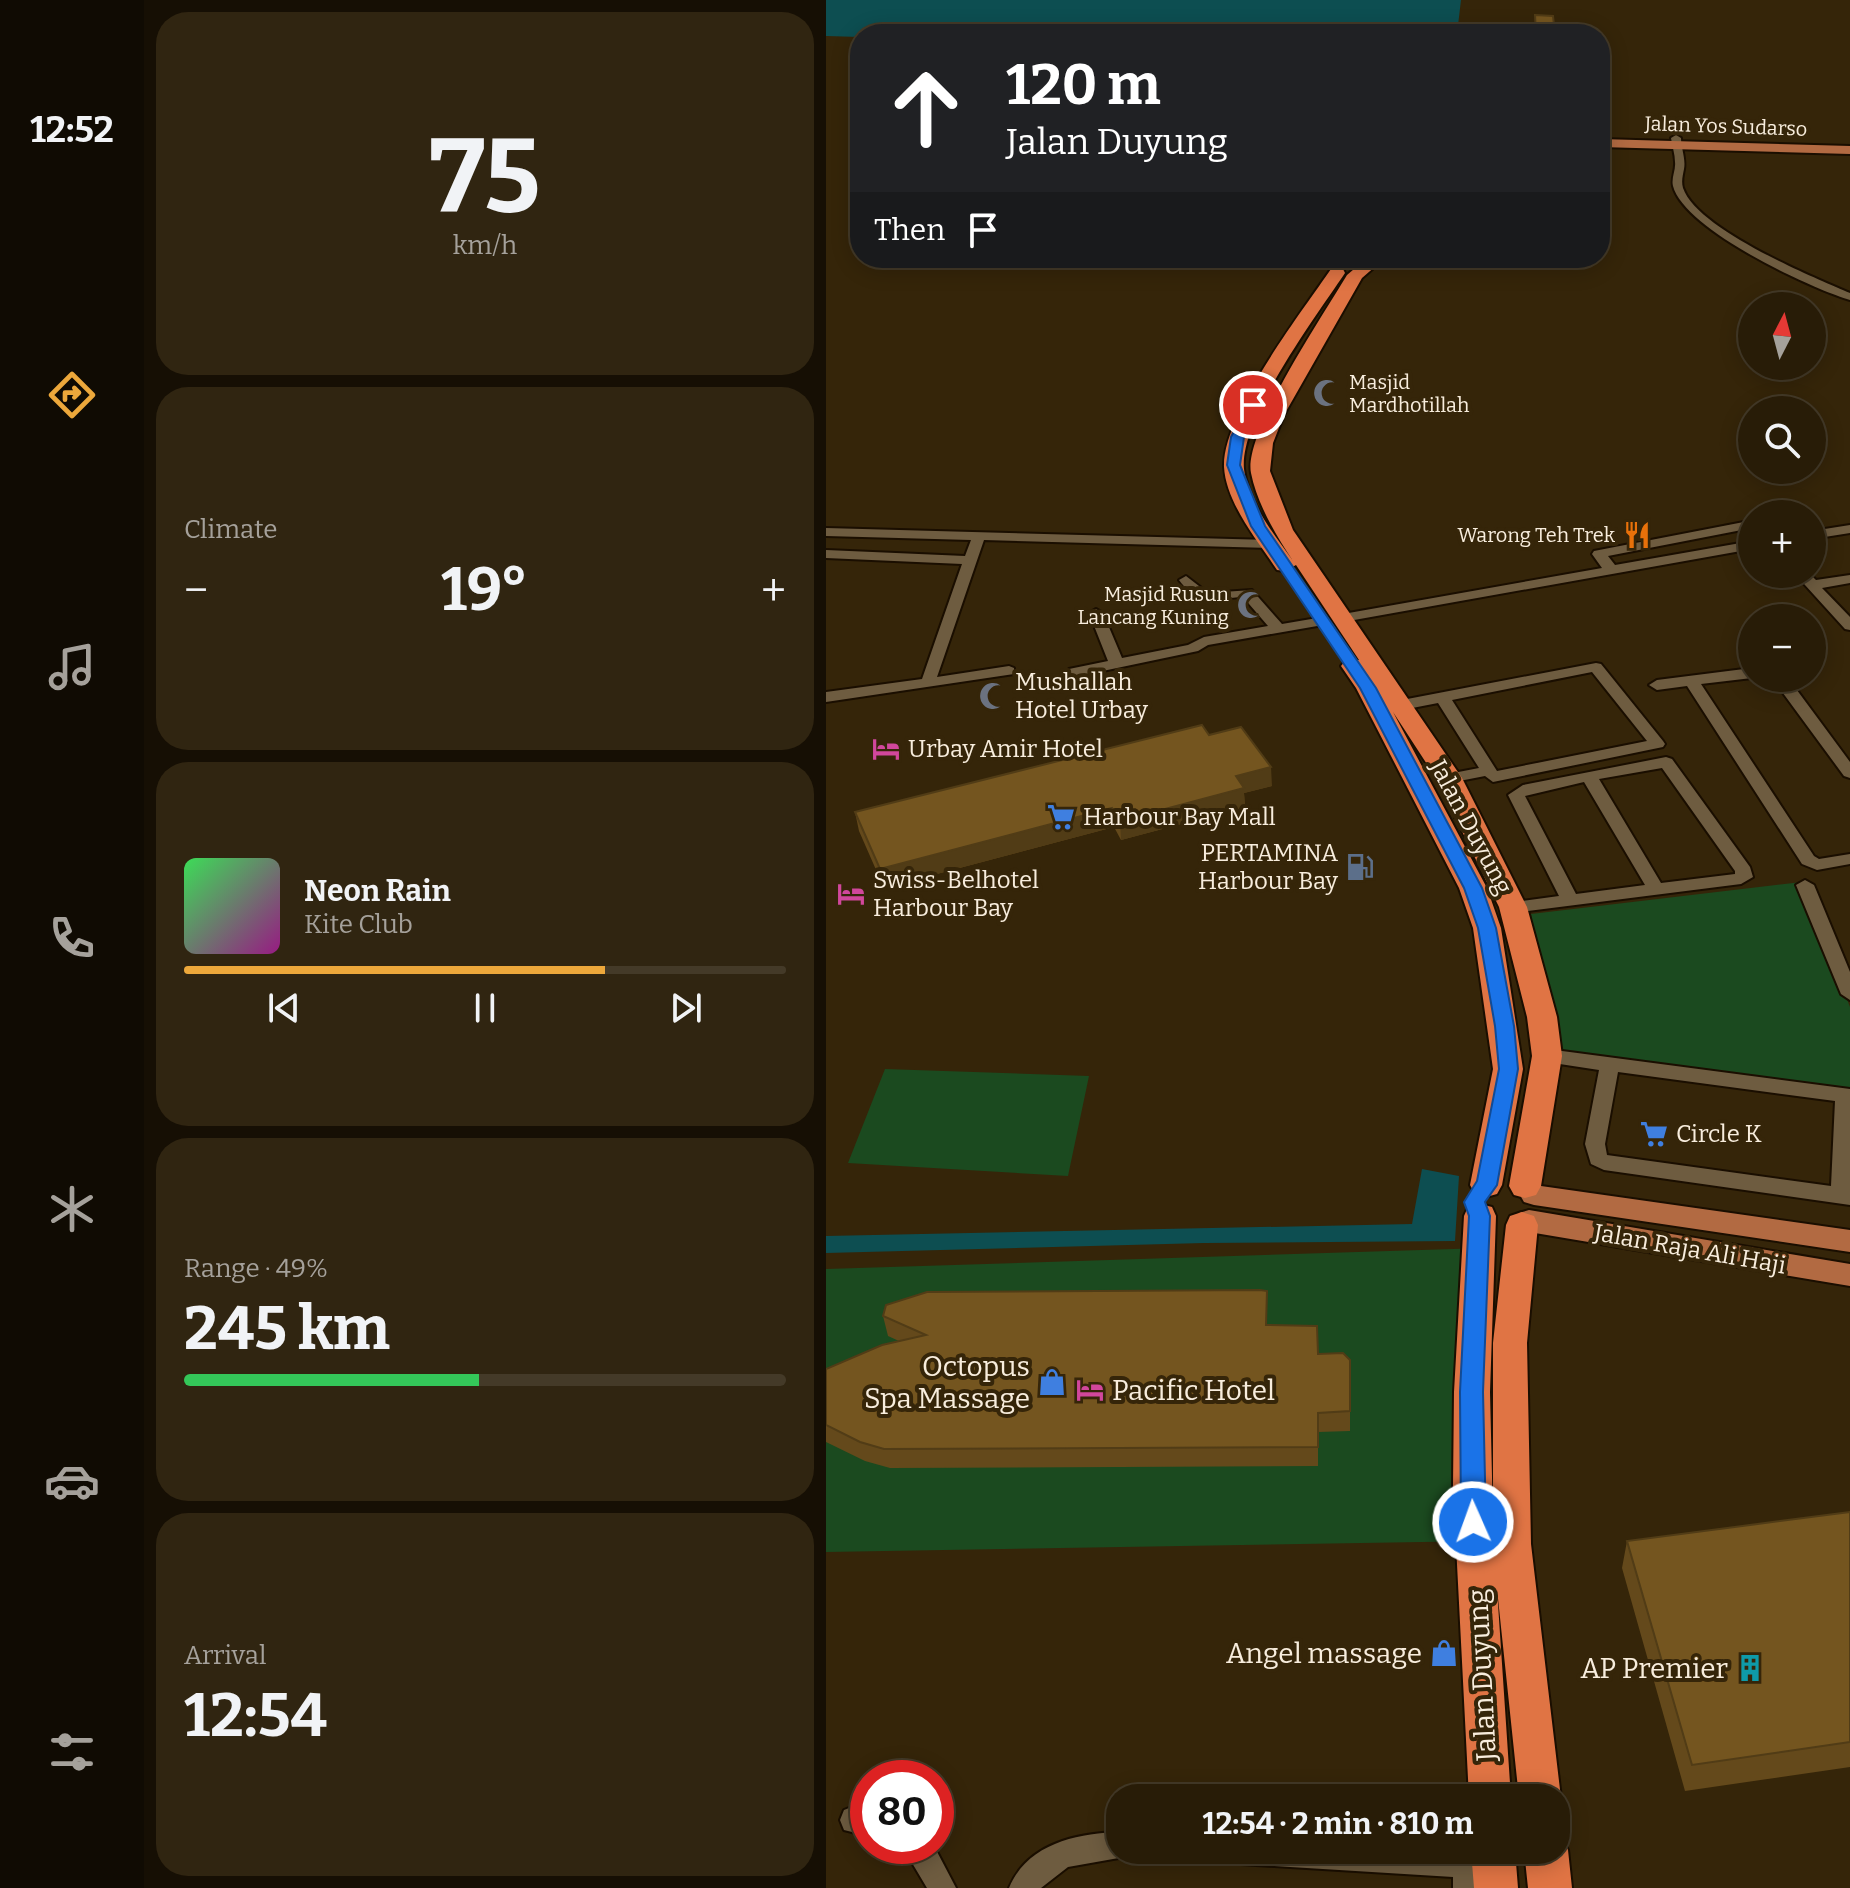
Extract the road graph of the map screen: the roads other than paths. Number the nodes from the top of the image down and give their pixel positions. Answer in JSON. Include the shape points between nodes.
{"nodes":[{"id":1,"x":1610,"y":137,"type":"edge"},
{"id":2,"x":1676,"y":142,"type":"junction"},
{"id":3,"x":1610,"y":143,"type":"edge"},
{"id":4,"x":1850,"y":143,"type":"edge"},
{"id":5,"x":1850,"y":150,"type":"edge"},
{"id":6,"x":1340,"y":268,"type":"edge"},
{"id":7,"x":1364,"y":268,"type":"edge"},
{"id":8,"x":1850,"y":297,"type":"edge"},
{"id":9,"x":1263,"y":388,"type":"junction"},
{"id":10,"x":1290,"y":390,"type":"junction"},
{"id":11,"x":1738,"y":528,"type":"edge"},
{"id":12,"x":1850,"y":529,"type":"edge"},
{"id":13,"x":826,"y":532,"type":"edge"},
{"id":14,"x":1826,"y":533,"type":"edge"},
{"id":15,"x":979,"y":536,"type":"junction"},
{"id":16,"x":1270,"y":544,"type":"junction"},
{"id":17,"x":1738,"y":548,"type":"edge"},
{"id":18,"x":826,"y":554,"type":"edge"},
{"id":19,"x":969,"y":560,"type":"junction"},
{"id":20,"x":1612,"y":571,"type":"junction"},
{"id":21,"x":1850,"y":579,"type":"edge"},
{"id":22,"x":1186,"y":580,"type":"dead end"},
{"id":23,"x":1826,"y":583,"type":"edge"},
{"id":24,"x":1817,"y":588,"type":"edge"},
{"id":25,"x":1096,"y":613,"type":"dead end"},
{"id":26,"x":1333,"y":619,"type":"junction"},
{"id":27,"x":1850,"y":626,"type":"edge"},
{"id":28,"x":1278,"y":628,"type":"junction"},
{"id":29,"x":1117,"y":664,"type":"junction"},
{"id":30,"x":1009,"y":671,"type":"dead end"},
{"id":31,"x":1074,"y":672,"type":"dead end"},
{"id":32,"x":1738,"y":675,"type":"edge"},
{"id":33,"x":1691,"y":681,"type":"junction"},
{"id":34,"x":928,"y":682,"type":"junction"},
{"id":35,"x":1657,"y":685,"type":"dead end"},
{"id":36,"x":1790,"y":692,"type":"edge"},
{"id":37,"x":826,"y":697,"type":"edge"},
{"id":38,"x":1443,"y":698,"type":"junction"},
{"id":39,"x":1402,"y":705,"type":"junction"},
{"id":40,"x":1488,"y":771,"type":"junction"},
{"id":41,"x":1414,"y":772,"type":"junction"},
{"id":42,"x":1444,"y":772,"type":"junction"},
{"id":43,"x":1850,"y":773,"type":"edge"},
{"id":44,"x":1589,"y":776,"type":"junction"},
{"id":45,"x":1850,"y":859,"type":"edge"},
{"id":46,"x":1805,"y":885,"type":"dead end"},
{"id":47,"x":1656,"y":889,"type":"junction"},
{"id":48,"x":1569,"y":898,"type":"junction"},
{"id":49,"x":1513,"y":907,"type":"junction"},
{"id":50,"x":1844,"y":959,"type":"edge"},
{"id":51,"x":1850,"y":994,"type":"edge"},
{"id":52,"x":1547,"y":1056,"type":"junction"},
{"id":53,"x":1610,"y":1063,"type":"junction"},
{"id":54,"x":1847,"y":1095,"type":"edge"},
{"id":55,"x":1845,"y":1197,"type":"edge"},
{"id":56,"x":1483,"y":1200,"type":"junction"},
{"id":57,"x":1528,"y":1207,"type":"junction"},
{"id":58,"x":1679,"y":1215,"type":"junction"},
{"id":59,"x":1850,"y":1241,"type":"edge"},
{"id":60,"x":1675,"y":1247,"type":"junction"},
{"id":61,"x":1850,"y":1275,"type":"edge"},
{"id":62,"x":1489,"y":1784,"type":"edge"},
{"id":63,"x":1538,"y":1784,"type":"edge"},
{"id":64,"x":1106,"y":1846,"type":"edge"},
{"id":65,"x":929,"y":1864,"type":"edge"},
{"id":66,"x":1396,"y":1864,"type":"edge"},
{"id":67,"x":1547,"y":1864,"type":"edge"},
{"id":68,"x":1484,"y":1872,"type":"edge"},
{"id":69,"x":942,"y":1888,"type":"edge"},
{"id":70,"x":1023,"y":1888,"type":"edge"},
{"id":71,"x":1550,"y":1888,"type":"edge"}],
"edges":[{"from":1,"to":2,"type":"main road","name":"Jalan Yos Sudarso"},
{"from":2,"to":3,"type":"main road","name":"Jalan Yos Sudarso"},
{"from":2,"to":4,"type":"main road","name":"Jalan Yos Sudarso"},
{"from":2,"to":5,"type":"main road","name":"Jalan Yos Sudarso"},
{"from":2,"to":8,"type":"street","via":[[1677,186],[1704,219],[1753,251]]},
{"from":6,"to":9,"type":"highway","name":"Jalan Duyung"},
{"from":7,"to":10,"type":"highway","name":"Jalan Duyung","via":[[1355,275]]},
{"from":9,"to":10,"type":"highway"},
{"from":9,"to":16,"type":"highway","name":"Jalan Duyung","via":[[1237,437],[1234,465]]},
{"from":10,"to":26,"type":"highway","name":"Jalan Duyung","via":[[1268,428],[1260,471],[1283,530]]},
{"from":11,"to":20,"type":"street","via":[[1599,554]]},
{"from":12,"to":14,"type":"street"},
{"from":13,"to":15,"type":"street"},
{"from":15,"to":16,"type":"street"},
{"from":15,"to":19,"type":"street"},
{"from":16,"to":26,"type":"highway","name":"Jalan Duyung"},
{"from":17,"to":20,"type":"street"},
{"from":18,"to":19,"type":"street"},
{"from":19,"to":34,"type":"street"},
{"from":20,"to":26,"type":"street"},
{"from":21,"to":23,"type":"street"},
{"from":22,"to":28,"type":"street","via":[[1203,597],[1247,593]]},
{"from":24,"to":27,"type":"street"},
{"from":25,"to":29,"type":"street"},
{"from":26,"to":28,"type":"street"},
{"from":26,"to":39,"type":"highway","name":"Jalan Duyung"},
{"from":26,"to":41,"type":"highway","name":"Jalan Duyung"},
{"from":28,"to":29,"type":"street"},
{"from":29,"to":31,"type":"street"},
{"from":30,"to":34,"type":"street"},
{"from":32,"to":33,"type":"street"},
{"from":33,"to":35,"type":"street"},
{"from":33,"to":45,"type":"street","via":[[1808,860],[1817,865]]},
{"from":34,"to":37,"type":"street"},
{"from":36,"to":43,"type":"street"},
{"from":38,"to":39,"type":"street"},
{"from":38,"to":40,"type":"street"},
{"from":38,"to":40,"type":"street","via":[[1596,667],[1657,744],[1500,777]]},
{"from":39,"to":42,"type":"highway","name":"Jalan Duyung"},
{"from":40,"to":42,"type":"street"},
{"from":41,"to":42,"type":"highway"},
{"from":41,"to":56,"type":"highway","name":"Jalan Duyung","via":[[1473,888],[1487,928],[1501,1007],[1508,1069]]},
{"from":42,"to":49,"type":"highway","name":"Jalan Duyung"},
{"from":44,"to":47,"type":"street"},
{"from":44,"to":47,"type":"street","via":[[1669,764],[1745,874],[1741,879]]},
{"from":44,"to":48,"type":"street","via":[[1516,795]]},
{"from":46,"to":50,"type":"street"},
{"from":47,"to":48,"type":"street"},
{"from":48,"to":49,"type":"street"},
{"from":49,"to":52,"type":"highway","name":"Jalan Duyung"},
{"from":50,"to":51,"type":"street"},
{"from":52,"to":53,"type":"street"},
{"from":52,"to":57,"type":"highway","name":"Jalan Duyung"},
{"from":53,"to":54,"type":"street"},
{"from":53,"to":55,"type":"street","via":[[1595,1144],[1598,1159]]},
{"from":54,"to":55,"type":"street"},
{"from":56,"to":57,"type":"highway","via":[[1504,1180]]},
{"from":56,"to":57,"type":"highway","via":[[1504,1228]]},
{"from":56,"to":62,"type":"highway","name":"Jalan Duyung","via":[[1472,1486]]},
{"from":57,"to":58,"type":"main road","name":"Jalan Raja Ali Haji"},
{"from":57,"to":60,"type":"main road","name":"Jalan Raja Ali Haji"},
{"from":57,"to":63,"type":"highway","name":"Jalan Duyung","via":[[1510,1343],[1512,1544]]},
{"from":58,"to":59,"type":"main road","name":"Jalan Raja Ali Haji"},
{"from":58,"to":60,"type":"main road"},
{"from":60,"to":61,"type":"main road","name":"Jalan Raja Ali Haji"},
{"from":64,"to":70,"type":"street","via":[[1062,1854]]},
{"from":65,"to":69,"type":"street"},
{"from":66,"to":68,"type":"street"},
{"from":67,"to":71,"type":"highway"}]}
